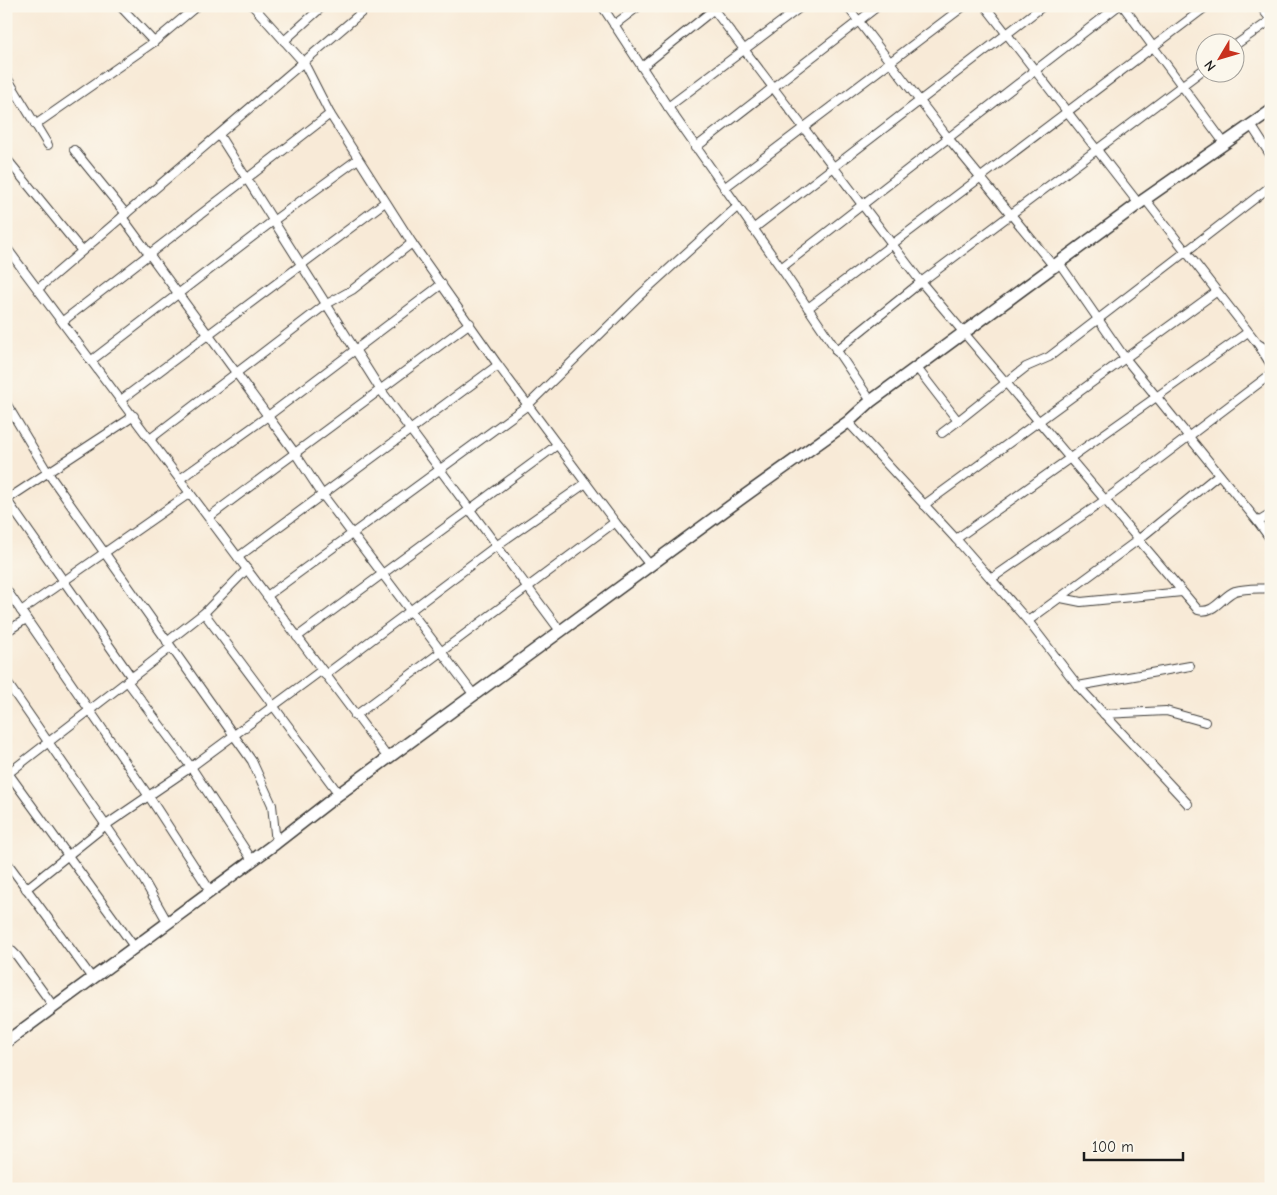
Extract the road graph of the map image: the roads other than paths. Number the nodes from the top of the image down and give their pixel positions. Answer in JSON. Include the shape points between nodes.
{"nodes":[{"id":1,"x":120,"y":6,"type":"edge"},
{"id":2,"x":197,"y":6,"type":"edge"},
{"id":3,"x":253,"y":6,"type":"edge"},
{"id":4,"x":323,"y":6,"type":"edge"},
{"id":5,"x":369,"y":6,"type":"edge"},
{"id":6,"x":602,"y":6,"type":"edge"},
{"id":7,"x":639,"y":6,"type":"edge"},
{"id":8,"x":802,"y":6,"type":"edge"},
{"id":9,"x":847,"y":6,"type":"edge"},
{"id":10,"x":878,"y":6,"type":"edge"},
{"id":11,"x":964,"y":6,"type":"edge"},
{"id":12,"x":985,"y":6,"type":"edge"},
{"id":13,"x":1043,"y":6,"type":"edge"},
{"id":14,"x":1118,"y":6,"type":"edge"},
{"id":15,"x":1123,"y":6,"type":"edge"},
{"id":16,"x":1207,"y":6,"type":"edge"},
{"id":17,"x":1260,"y":6,"type":"edge"},
{"id":18,"x":714,"y":7,"type":"edge"},
{"id":19,"x":858,"y":21,"type":"junction"},
{"id":20,"x":614,"y":25,"type":"junction"},
{"id":21,"x":1006,"y":35,"type":"junction"},
{"id":22,"x":1244,"y":39,"type":"edge"},
{"id":23,"x":284,"y":41,"type":"junction"},
{"id":24,"x":154,"y":42,"type":"junction"},
{"id":25,"x":1153,"y":46,"type":"junction"},
{"id":26,"x":744,"y":49,"type":"junction"},
{"id":27,"x":890,"y":62,"type":"junction"},
{"id":28,"x":304,"y":63,"type":"junction"},
{"id":29,"x":642,"y":67,"type":"junction"},
{"id":30,"x":1035,"y":71,"type":"junction"},
{"id":31,"x":6,"y":76,"type":"edge"},
{"id":32,"x":1194,"y":76,"type":"edge"},
{"id":33,"x":1183,"y":85,"type":"junction"},
{"id":34,"x":772,"y":86,"type":"junction"},
{"id":35,"x":921,"y":102,"type":"junction"},
{"id":36,"x":668,"y":107,"type":"junction"},
{"id":37,"x":1067,"y":111,"type":"junction"},
{"id":38,"x":1271,"y":111,"type":"edge"},
{"id":39,"x":330,"y":114,"type":"junction"},
{"id":40,"x":35,"y":125,"type":"junction"},
{"id":41,"x":1251,"y":126,"type":"junction"},
{"id":42,"x":804,"y":129,"type":"junction"},
{"id":43,"x":218,"y":135,"type":"junction"},
{"id":44,"x":949,"y":139,"type":"junction"},
{"id":45,"x":1225,"y":144,"type":"junction"},
{"id":46,"x":48,"y":145,"type":"dead end"},
{"id":47,"x":695,"y":148,"type":"junction"},
{"id":48,"x":74,"y":150,"type":"dead end"},
{"id":49,"x":1096,"y":151,"type":"junction"},
{"id":50,"x":1271,"y":156,"type":"edge"},
{"id":51,"x":6,"y":158,"type":"edge"},
{"id":52,"x":358,"y":160,"type":"junction"},
{"id":53,"x":833,"y":167,"type":"junction"},
{"id":54,"x":980,"y":176,"type":"junction"},
{"id":55,"x":247,"y":178,"type":"junction"},
{"id":56,"x":1271,"y":186,"type":"edge"},
{"id":57,"x":724,"y":188,"type":"junction"},
{"id":58,"x":385,"y":202,"type":"junction"},
{"id":59,"x":1142,"y":202,"type":"junction"},
{"id":60,"x":862,"y":205,"type":"junction"},
{"id":61,"x":737,"y":207,"type":"junction"},
{"id":62,"x":1010,"y":214,"type":"junction"},
{"id":63,"x":124,"y":216,"type":"junction"},
{"id":64,"x":273,"y":221,"type":"junction"},
{"id":65,"x":753,"y":229,"type":"junction"},
{"id":66,"x":892,"y":242,"type":"junction"},
{"id":67,"x":412,"y":243,"type":"junction"},
{"id":68,"x":6,"y":247,"type":"edge"},
{"id":69,"x":82,"y":251,"type":"junction"},
{"id":70,"x":1186,"y":251,"type":"junction"},
{"id":71,"x":150,"y":255,"type":"junction"},
{"id":72,"x":299,"y":265,"type":"junction"},
{"id":73,"x":1058,"y":266,"type":"junction"},
{"id":74,"x":781,"y":268,"type":"junction"},
{"id":75,"x":921,"y":282,"type":"junction"},
{"id":76,"x":442,"y":284,"type":"junction"},
{"id":77,"x":39,"y":288,"type":"junction"},
{"id":78,"x":1216,"y":292,"type":"junction"},
{"id":79,"x":179,"y":295,"type":"junction"},
{"id":80,"x":325,"y":305,"type":"junction"},
{"id":81,"x":808,"y":308,"type":"junction"},
{"id":82,"x":1096,"y":319,"type":"junction"},
{"id":83,"x":63,"y":321,"type":"junction"},
{"id":84,"x":470,"y":323,"type":"junction"},
{"id":85,"x":1248,"y":332,"type":"junction"},
{"id":86,"x":964,"y":333,"type":"junction"},
{"id":87,"x":208,"y":335,"type":"junction"},
{"id":88,"x":1258,"y":344,"type":"junction"},
{"id":89,"x":354,"y":350,"type":"junction"},
{"id":90,"x":836,"y":351,"type":"junction"},
{"id":91,"x":1271,"y":352,"type":"edge"},
{"id":92,"x":1125,"y":358,"type":"junction"},
{"id":93,"x":92,"y":360,"type":"junction"},
{"id":94,"x":498,"y":365,"type":"junction"},
{"id":95,"x":1271,"y":366,"type":"edge"},
{"id":96,"x":917,"y":368,"type":"junction"},
{"id":97,"x":237,"y":373,"type":"junction"},
{"id":98,"x":1271,"y":374,"type":"edge"},
{"id":99,"x":1005,"y":383,"type":"junction"},
{"id":100,"x":380,"y":389,"type":"junction"},
{"id":101,"x":1157,"y":398,"type":"junction"},
{"id":102,"x":122,"y":400,"type":"junction"},
{"id":103,"x":871,"y":401,"type":"junction"},
{"id":104,"x":6,"y":403,"type":"edge"},
{"id":105,"x":528,"y":405,"type":"junction"},
{"id":106,"x":134,"y":416,"type":"junction"},
{"id":107,"x":268,"y":416,"type":"junction"},
{"id":108,"x":958,"y":421,"type":"junction"},
{"id":109,"x":848,"y":422,"type":"junction"},
{"id":110,"x":1040,"y":422,"type":"junction"},
{"id":111,"x":410,"y":430,"type":"junction"},
{"id":112,"x":942,"y":433,"type":"dead end"},
{"id":113,"x":1188,"y":437,"type":"junction"},
{"id":114,"x":150,"y":439,"type":"junction"},
{"id":115,"x":557,"y":445,"type":"junction"},
{"id":116,"x":295,"y":453,"type":"junction"},
{"id":117,"x":1070,"y":460,"type":"junction"},
{"id":118,"x":440,"y":470,"type":"junction"},
{"id":119,"x":48,"y":473,"type":"junction"},
{"id":120,"x":1218,"y":475,"type":"junction"},
{"id":121,"x":180,"y":479,"type":"junction"},
{"id":122,"x":586,"y":483,"type":"junction"},
{"id":123,"x":190,"y":493,"type":"junction"},
{"id":124,"x":322,"y":494,"type":"junction"},
{"id":125,"x":6,"y":499,"type":"edge"},
{"id":126,"x":1105,"y":500,"type":"junction"},
{"id":127,"x":924,"y":506,"type":"junction"},
{"id":128,"x":468,"y":509,"type":"junction"},
{"id":129,"x":1271,"y":514,"type":"edge"},
{"id":130,"x":209,"y":517,"type":"junction"},
{"id":131,"x":615,"y":522,"type":"junction"},
{"id":132,"x":1258,"y":522,"type":"junction"},
{"id":133,"x":353,"y":534,"type":"junction"},
{"id":134,"x":956,"y":539,"type":"junction"},
{"id":135,"x":1138,"y":540,"type":"junction"},
{"id":136,"x":1271,"y":540,"type":"edge"},
{"id":137,"x":496,"y":546,"type":"junction"},
{"id":138,"x":106,"y":552,"type":"junction"},
{"id":139,"x":238,"y":557,"type":"junction"},
{"id":140,"x":650,"y":565,"type":"junction"},
{"id":141,"x":247,"y":569,"type":"junction"},
{"id":142,"x":382,"y":572,"type":"junction"},
{"id":143,"x":991,"y":579,"type":"junction"},
{"id":144,"x":63,"y":580,"type":"junction"},
{"id":145,"x":527,"y":588,"type":"junction"},
{"id":146,"x":1271,"y":588,"type":"edge"},
{"id":147,"x":6,"y":589,"type":"edge"},
{"id":148,"x":1182,"y":592,"type":"junction"},
{"id":149,"x":267,"y":596,"type":"junction"},
{"id":150,"x":1061,"y":598,"type":"junction"},
{"id":151,"x":21,"y":611,"type":"junction"},
{"id":152,"x":411,"y":611,"type":"junction"},
{"id":153,"x":204,"y":613,"type":"junction"},
{"id":154,"x":26,"y":619,"type":"junction"},
{"id":155,"x":1028,"y":621,"type":"junction"},
{"id":156,"x":6,"y":632,"type":"edge"},
{"id":157,"x":561,"y":632,"type":"junction"},
{"id":158,"x":297,"y":637,"type":"junction"},
{"id":159,"x":169,"y":645,"type":"junction"},
{"id":160,"x":440,"y":652,"type":"junction"},
{"id":161,"x":1190,"y":666,"type":"dead end"},
{"id":162,"x":324,"y":673,"type":"junction"},
{"id":163,"x":129,"y":680,"type":"junction"},
{"id":164,"x":6,"y":681,"type":"edge"},
{"id":165,"x":1078,"y":686,"type":"junction"},
{"id":166,"x":474,"y":695,"type":"junction"},
{"id":167,"x":273,"y":706,"type":"junction"},
{"id":168,"x":90,"y":710,"type":"junction"},
{"id":169,"x":1104,"y":714,"type":"junction"},
{"id":170,"x":355,"y":716,"type":"junction"},
{"id":171,"x":1205,"y":722,"type":"dead end"},
{"id":172,"x":233,"y":736,"type":"junction"},
{"id":173,"x":47,"y":743,"type":"junction"},
{"id":174,"x":388,"y":758,"type":"junction"},
{"id":175,"x":191,"y":767,"type":"junction"},
{"id":176,"x":7,"y":773,"type":"edge"},
{"id":177,"x":339,"y":794,"type":"junction"},
{"id":178,"x":148,"y":795,"type":"junction"},
{"id":179,"x":1188,"y":804,"type":"dead end"},
{"id":180,"x":106,"y":826,"type":"junction"},
{"id":181,"x":276,"y":843,"type":"junction"},
{"id":182,"x":68,"y":857,"type":"junction"},
{"id":183,"x":252,"y":860,"type":"junction"},
{"id":184,"x":6,"y":861,"type":"edge"},
{"id":185,"x":26,"y":888,"type":"junction"},
{"id":186,"x":211,"y":892,"type":"junction"},
{"id":187,"x":168,"y":923,"type":"junction"},
{"id":188,"x":6,"y":946,"type":"edge"},
{"id":189,"x":135,"y":948,"type":"junction"},
{"id":190,"x":92,"y":978,"type":"junction"},
{"id":191,"x":54,"y":1006,"type":"junction"},
{"id":192,"x":8,"y":1038,"type":"edge"}],
"edges":[{"from":1,"to":24,"type":"street"},
{"from":2,"to":24,"type":"street"},
{"from":3,"to":23,"type":"street"},
{"from":4,"to":23,"type":"street"},
{"from":5,"to":28,"type":"street"},
{"from":6,"to":20,"type":"street"},
{"from":7,"to":20,"type":"street"},
{"from":8,"to":26,"type":"street"},
{"from":9,"to":19,"type":"street"},
{"from":10,"to":19,"type":"street"},
{"from":11,"to":27,"type":"street"},
{"from":12,"to":21,"type":"street"},
{"from":13,"to":21,"type":"street"},
{"from":14,"to":30,"type":"street"},
{"from":15,"to":25,"type":"street"},
{"from":16,"to":25,"type":"street"},
{"from":17,"to":22,"type":"street","via":[[1271,20]]},
{"from":18,"to":26,"type":"street"},
{"from":18,"to":29,"type":"street"},
{"from":19,"to":27,"type":"street"},
{"from":19,"to":34,"type":"street"},
{"from":20,"to":29,"type":"street"},
{"from":21,"to":30,"type":"street"},
{"from":21,"to":35,"type":"street"},
{"from":23,"to":28,"type":"street"},
{"from":24,"to":40,"type":"street"},
{"from":25,"to":33,"type":"street"},
{"from":25,"to":37,"type":"street"},
{"from":26,"to":34,"type":"street"},
{"from":26,"to":36,"type":"street"},
{"from":27,"to":35,"type":"street"},
{"from":27,"to":42,"type":"street"},
{"from":28,"to":39,"type":"street"},
{"from":28,"to":43,"type":"street"},
{"from":29,"to":36,"type":"street"},
{"from":30,"to":37,"type":"street"},
{"from":30,"to":44,"type":"street"},
{"from":31,"to":40,"type":"street"},
{"from":32,"to":33,"type":"street"},
{"from":33,"to":45,"type":"street"},
{"from":33,"to":49,"type":"street"},
{"from":34,"to":42,"type":"street"},
{"from":34,"to":47,"type":"street"},
{"from":35,"to":44,"type":"street"},
{"from":35,"to":53,"type":"street"},
{"from":36,"to":47,"type":"street"},
{"from":37,"to":49,"type":"street"},
{"from":37,"to":54,"type":"street"},
{"from":38,"to":41,"type":"street"},
{"from":39,"to":52,"type":"street"},
{"from":39,"to":55,"type":"street"},
{"from":40,"to":46,"type":"street"},
{"from":41,"to":45,"type":"street"},
{"from":41,"to":50,"type":"street"},
{"from":42,"to":53,"type":"street"},
{"from":42,"to":57,"type":"street"},
{"from":43,"to":55,"type":"street"},
{"from":43,"to":63,"type":"street"},
{"from":44,"to":54,"type":"street"},
{"from":44,"to":60,"type":"street"},
{"from":45,"to":59,"type":"street"},
{"from":47,"to":57,"type":"street"},
{"from":48,"to":63,"type":"street"},
{"from":49,"to":59,"type":"street"},
{"from":49,"to":62,"type":"street"},
{"from":51,"to":69,"type":"street"},
{"from":52,"to":58,"type":"street"},
{"from":52,"to":64,"type":"street"},
{"from":53,"to":60,"type":"street"},
{"from":53,"to":65,"type":"street"},
{"from":54,"to":62,"type":"street"},
{"from":54,"to":66,"type":"street"},
{"from":55,"to":64,"type":"street"},
{"from":55,"to":71,"type":"street"},
{"from":56,"to":70,"type":"street"},
{"from":57,"to":61,"type":"street"},
{"from":58,"to":67,"type":"street"},
{"from":58,"to":72,"type":"street"},
{"from":59,"to":70,"type":"street"},
{"from":59,"to":73,"type":"street"},
{"from":60,"to":66,"type":"street"},
{"from":60,"to":74,"type":"street"},
{"from":61,"to":65,"type":"street"},
{"from":61,"to":105,"type":"street","via":[[639,296]]},
{"from":62,"to":73,"type":"street"},
{"from":62,"to":75,"type":"street"},
{"from":63,"to":69,"type":"street"},
{"from":63,"to":71,"type":"street"},
{"from":64,"to":72,"type":"street"},
{"from":64,"to":79,"type":"street"},
{"from":65,"to":74,"type":"street"},
{"from":66,"to":75,"type":"street"},
{"from":66,"to":81,"type":"street"},
{"from":67,"to":76,"type":"street"},
{"from":67,"to":80,"type":"street","via":[[352,290]]},
{"from":68,"to":77,"type":"street"},
{"from":69,"to":77,"type":"street"},
{"from":70,"to":78,"type":"street"},
{"from":70,"to":82,"type":"street"},
{"from":71,"to":79,"type":"street"},
{"from":71,"to":83,"type":"street"},
{"from":72,"to":80,"type":"street"},
{"from":72,"to":87,"type":"street"},
{"from":73,"to":82,"type":"street"},
{"from":73,"to":86,"type":"street"},
{"from":74,"to":81,"type":"street"},
{"from":75,"to":86,"type":"street"},
{"from":75,"to":90,"type":"street"},
{"from":76,"to":84,"type":"street"},
{"from":76,"to":89,"type":"street"},
{"from":77,"to":83,"type":"street"},
{"from":78,"to":85,"type":"street"},
{"from":78,"to":92,"type":"street"},
{"from":79,"to":87,"type":"street"},
{"from":79,"to":93,"type":"street"},
{"from":80,"to":89,"type":"street"},
{"from":80,"to":97,"type":"street"},
{"from":81,"to":90,"type":"street"},
{"from":82,"to":92,"type":"street"},
{"from":82,"to":99,"type":"street","via":[[1049,357],[1026,367]]},
{"from":83,"to":93,"type":"street"},
{"from":84,"to":94,"type":"street"},
{"from":84,"to":100,"type":"street"},
{"from":85,"to":88,"type":"street"},
{"from":85,"to":101,"type":"street"},
{"from":86,"to":96,"type":"street"},
{"from":86,"to":99,"type":"street"},
{"from":87,"to":97,"type":"street"},
{"from":87,"to":102,"type":"street"},
{"from":88,"to":91,"type":"street"},
{"from":88,"to":95,"type":"street"},
{"from":89,"to":100,"type":"street"},
{"from":89,"to":107,"type":"street"},
{"from":90,"to":103,"type":"street"},
{"from":92,"to":101,"type":"street"},
{"from":92,"to":110,"type":"street"},
{"from":93,"to":102,"type":"street"},
{"from":94,"to":105,"type":"street"},
{"from":94,"to":111,"type":"street"},
{"from":96,"to":103,"type":"street"},
{"from":96,"to":108,"type":"street"},
{"from":97,"to":107,"type":"street"},
{"from":97,"to":114,"type":"street"},
{"from":98,"to":113,"type":"street"},
{"from":99,"to":108,"type":"street"},
{"from":99,"to":110,"type":"street"},
{"from":100,"to":111,"type":"street"},
{"from":100,"to":116,"type":"street"},
{"from":101,"to":113,"type":"street"},
{"from":101,"to":117,"type":"street"},
{"from":102,"to":106,"type":"street"},
{"from":103,"to":109,"type":"street"},
{"from":104,"to":119,"type":"street"},
{"from":105,"to":115,"type":"street"},
{"from":105,"to":118,"type":"street"},
{"from":106,"to":114,"type":"street"},
{"from":106,"to":119,"type":"street"},
{"from":107,"to":116,"type":"street"},
{"from":107,"to":121,"type":"street"},
{"from":108,"to":112,"type":"street"},
{"from":109,"to":127,"type":"street"},
{"from":109,"to":140,"type":"street"},
{"from":110,"to":117,"type":"street"},
{"from":110,"to":127,"type":"street"},
{"from":111,"to":118,"type":"street"},
{"from":111,"to":124,"type":"street"},
{"from":113,"to":120,"type":"street"},
{"from":113,"to":126,"type":"street"},
{"from":114,"to":121,"type":"street"},
{"from":115,"to":122,"type":"street"},
{"from":115,"to":128,"type":"street"},
{"from":116,"to":124,"type":"street"},
{"from":116,"to":130,"type":"street"},
{"from":117,"to":126,"type":"street"},
{"from":117,"to":134,"type":"street"},
{"from":118,"to":128,"type":"street"},
{"from":118,"to":133,"type":"street"},
{"from":119,"to":125,"type":"street"},
{"from":119,"to":138,"type":"street"},
{"from":120,"to":132,"type":"street"},
{"from":120,"to":135,"type":"street"},
{"from":121,"to":123,"type":"street"},
{"from":122,"to":131,"type":"street"},
{"from":122,"to":137,"type":"street"},
{"from":123,"to":130,"type":"street"},
{"from":123,"to":138,"type":"street"},
{"from":124,"to":133,"type":"street"},
{"from":124,"to":139,"type":"street"},
{"from":125,"to":144,"type":"street"},
{"from":126,"to":135,"type":"street"},
{"from":126,"to":143,"type":"street"},
{"from":127,"to":134,"type":"street"},
{"from":128,"to":137,"type":"street"},
{"from":128,"to":142,"type":"street"},
{"from":129,"to":132,"type":"street"},
{"from":130,"to":139,"type":"street"},
{"from":131,"to":140,"type":"street"},
{"from":131,"to":145,"type":"street"},
{"from":132,"to":136,"type":"street"},
{"from":133,"to":142,"type":"street"},
{"from":133,"to":149,"type":"street"},
{"from":134,"to":143,"type":"street"},
{"from":135,"to":148,"type":"street"},
{"from":135,"to":150,"type":"street"},
{"from":137,"to":145,"type":"street"},
{"from":137,"to":152,"type":"street"},
{"from":138,"to":144,"type":"street"},
{"from":138,"to":159,"type":"street"},
{"from":139,"to":141,"type":"street"},
{"from":140,"to":157,"type":"street"},
{"from":141,"to":149,"type":"street"},
{"from":141,"to":153,"type":"street"},
{"from":142,"to":152,"type":"street"},
{"from":142,"to":158,"type":"street"},
{"from":143,"to":155,"type":"street"},
{"from":144,"to":151,"type":"street"},
{"from":144,"to":163,"type":"street"},
{"from":145,"to":157,"type":"street"},
{"from":145,"to":160,"type":"street"},
{"from":146,"to":148,"type":"street","via":[[1236,591],[1203,612]]},
{"from":147,"to":151,"type":"street"},
{"from":148,"to":150,"type":"street","via":[[1081,602]]},
{"from":149,"to":158,"type":"street"},
{"from":150,"to":155,"type":"street"},
{"from":151,"to":154,"type":"street"},
{"from":152,"to":160,"type":"street"},
{"from":152,"to":162,"type":"street"},
{"from":153,"to":159,"type":"street"},
{"from":153,"to":167,"type":"street"},
{"from":154,"to":156,"type":"street"},
{"from":154,"to":168,"type":"street"},
{"from":155,"to":165,"type":"street"},
{"from":157,"to":166,"type":"street"},
{"from":158,"to":162,"type":"street"},
{"from":159,"to":163,"type":"street"},
{"from":159,"to":172,"type":"street"},
{"from":160,"to":166,"type":"street"},
{"from":160,"to":170,"type":"street"},
{"from":161,"to":165,"type":"street"},
{"from":162,"to":167,"type":"street"},
{"from":162,"to":170,"type":"street"},
{"from":163,"to":168,"type":"street"},
{"from":163,"to":175,"type":"street"},
{"from":164,"to":173,"type":"street"},
{"from":165,"to":169,"type":"street"},
{"from":166,"to":174,"type":"street"},
{"from":167,"to":172,"type":"street"},
{"from":167,"to":177,"type":"street"},
{"from":168,"to":173,"type":"street"},
{"from":168,"to":178,"type":"street"},
{"from":169,"to":171,"type":"street","via":[[1166,711]]},
{"from":169,"to":179,"type":"street"},
{"from":170,"to":174,"type":"street"},
{"from":172,"to":175,"type":"street"},
{"from":172,"to":181,"type":"street","via":[[252,761],[272,805]]},
{"from":173,"to":176,"type":"street"},
{"from":173,"to":180,"type":"street"},
{"from":174,"to":177,"type":"street"},
{"from":175,"to":178,"type":"street"},
{"from":175,"to":183,"type":"street"},
{"from":176,"to":182,"type":"street"},
{"from":177,"to":181,"type":"street"},
{"from":178,"to":180,"type":"street"},
{"from":178,"to":186,"type":"street"},
{"from":180,"to":182,"type":"street"},
{"from":180,"to":187,"type":"street","via":[[143,879]]},
{"from":181,"to":183,"type":"street"},
{"from":182,"to":185,"type":"street"},
{"from":182,"to":189,"type":"street"},
{"from":183,"to":186,"type":"street"},
{"from":184,"to":185,"type":"street"},
{"from":185,"to":190,"type":"street"},
{"from":186,"to":187,"type":"street"},
{"from":187,"to":189,"type":"street"},
{"from":188,"to":191,"type":"street"},
{"from":189,"to":190,"type":"street"},
{"from":190,"to":191,"type":"street"},
{"from":191,"to":192,"type":"street"}]}
